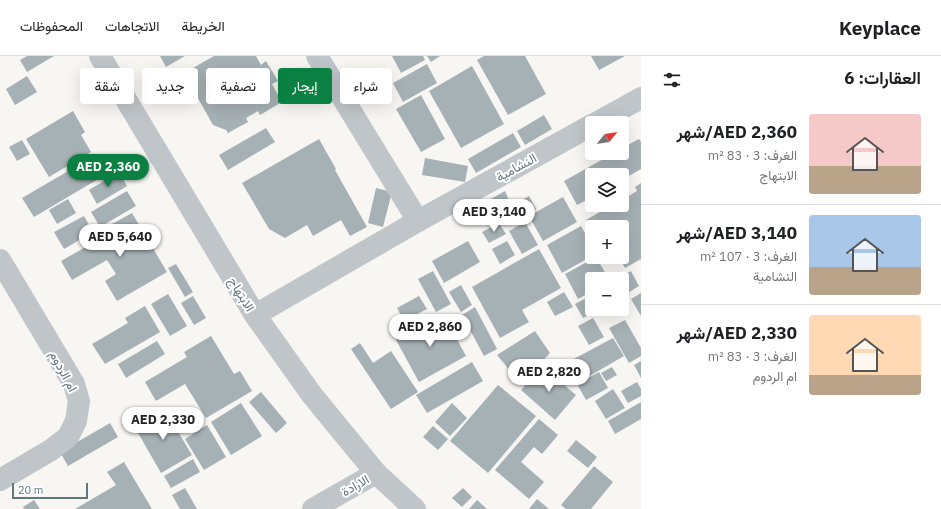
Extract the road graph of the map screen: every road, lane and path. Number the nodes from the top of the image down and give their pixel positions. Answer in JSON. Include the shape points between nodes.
{"nodes":[{"id":1,"x":100,"y":56,"type":"edge"},
{"id":2,"x":318,"y":56,"type":"edge"},
{"id":3,"x":641,"y":98,"type":"edge"},
{"id":4,"x":609,"y":116,"type":"edge"},
{"id":5,"x":585,"y":129,"type":"edge"},
{"id":6,"x":418,"y":221,"type":"junction"},
{"id":7,"x":0,"y":260,"type":"edge"},
{"id":8,"x":255,"y":315,"type":"junction"},
{"id":9,"x":376,"y":473,"type":"junction"},
{"id":10,"x":0,"y":480,"type":"edge"},
{"id":11,"x":313,"y":509,"type":"edge"},
{"id":12,"x":415,"y":509,"type":"edge"}],
"edges":[{"from":1,"to":8,"type":"street","name":"الابتهاج"},
{"from":2,"to":6,"type":"street"},
{"from":3,"to":4,"type":"street"},
{"from":5,"to":6,"type":"street","name":"النشامية"},
{"from":6,"to":8,"type":"street","name":"النشامية"},
{"from":7,"to":10,"type":"street","name":"ام الردوم","via":[[74,384],[79,401],[76,421],[68,437]]},
{"from":8,"to":9,"type":"street","name":"الابتهاج","via":[[312,395]]},
{"from":9,"to":11,"type":"street","name":"الارادة"},
{"from":9,"to":12,"type":"street","name":"الابتهاج"}]}
